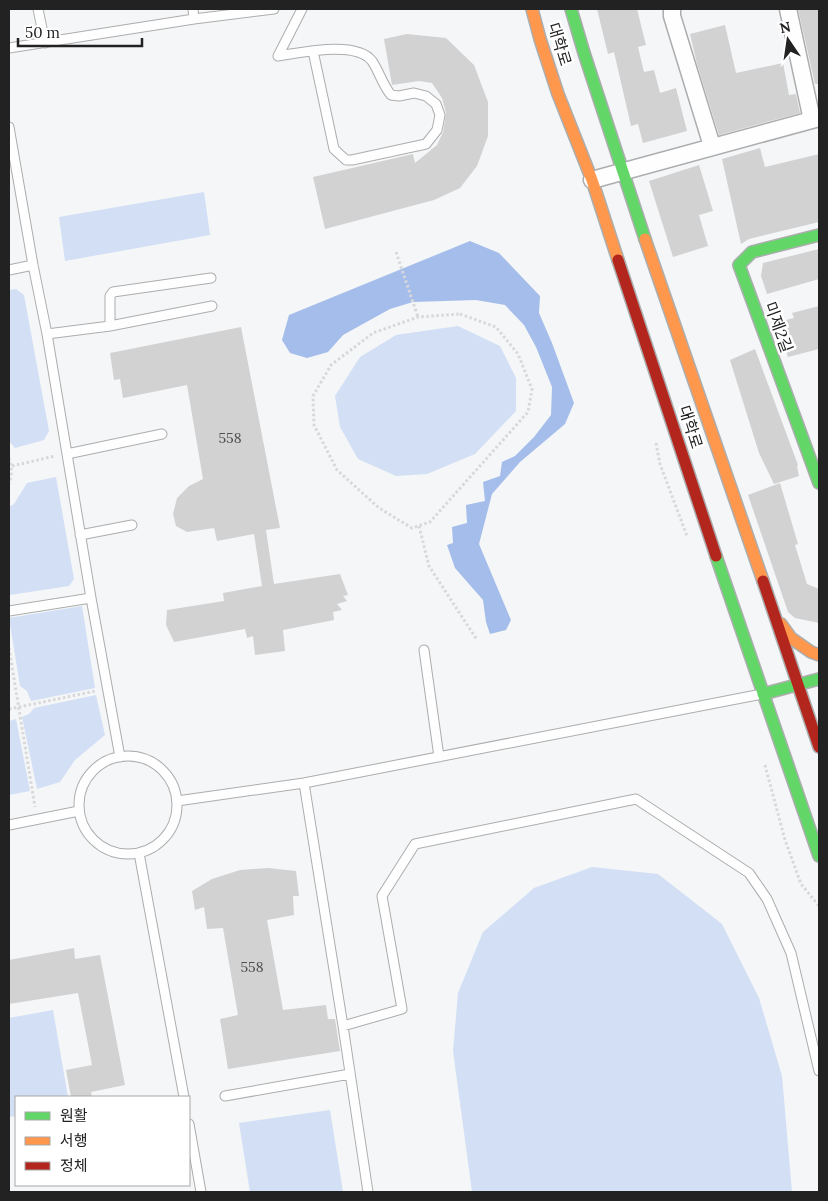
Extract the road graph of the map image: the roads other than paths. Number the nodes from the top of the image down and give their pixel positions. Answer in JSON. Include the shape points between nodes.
{"nodes":[{"id":1,"x":38,"y":9,"type":"edge"},
{"id":2,"x":193,"y":9,"type":"edge"},
{"id":3,"x":274,"y":9,"type":"edge"},
{"id":4,"x":302,"y":9,"type":"edge"},
{"id":5,"x":532,"y":9,"type":"edge"},
{"id":6,"x":572,"y":9,"type":"edge"},
{"id":7,"x":672,"y":9,"type":"edge"},
{"id":8,"x":788,"y":9,"type":"edge"},
{"id":9,"x":194,"y":19,"type":"junction"},
{"id":10,"x":45,"y":43,"type":"junction"},
{"id":11,"x":9,"y":48,"type":"edge"},
{"id":12,"x":313,"y":51,"type":"junction"},
{"id":13,"x":815,"y":119,"type":"edge"},
{"id":14,"x":9,"y":133,"type":"edge"},
{"id":15,"x":712,"y":146,"type":"junction"},
{"id":16,"x":623,"y":172,"type":"junction"},
{"id":17,"x":592,"y":180,"type":"junction"},
{"id":18,"x":819,"y":235,"type":"edge"},
{"id":19,"x":32,"y":266,"type":"junction"},
{"id":20,"x":9,"y":270,"type":"edge"},
{"id":21,"x":210,"y":278,"type":"dead end"},
{"id":22,"x":212,"y":306,"type":"dead end"},
{"id":23,"x":110,"y":326,"type":"junction"},
{"id":24,"x":47,"y":334,"type":"junction"},
{"id":25,"x":162,"y":434,"type":"dead end"},
{"id":26,"x":67,"y":454,"type":"junction"},
{"id":27,"x":819,"y":483,"type":"edge"},
{"id":28,"x":132,"y":525,"type":"dead end"},
{"id":29,"x":80,"y":535,"type":"junction"},
{"id":30,"x":91,"y":598,"type":"junction"},
{"id":31,"x":9,"y":611,"type":"edge"},
{"id":32,"x":775,"y":616,"type":"junction"},
{"id":33,"x":424,"y":650,"type":"dead end"},
{"id":34,"x":819,"y":655,"type":"edge"},
{"id":35,"x":819,"y":679,"type":"edge"},
{"id":36,"x":799,"y":685,"type":"junction"},
{"id":37,"x":764,"y":694,"type":"junction"},
{"id":38,"x":819,"y":748,"type":"edge"},
{"id":39,"x":438,"y":756,"type":"junction"},
{"id":40,"x":120,"y":757,"type":"junction"},
{"id":41,"x":304,"y":783,"type":"junction"},
{"id":42,"x":177,"y":801,"type":"junction"},
{"id":43,"x":79,"y":811,"type":"junction"},
{"id":44,"x":9,"y":825,"type":"edge"},
{"id":45,"x":138,"y":853,"type":"junction"},
{"id":46,"x":819,"y":856,"type":"edge"},
{"id":47,"x":343,"y":1026,"type":"junction"},
{"id":48,"x":819,"y":1071,"type":"edge"},
{"id":49,"x":350,"y":1074,"type":"junction"},
{"id":50,"x":184,"y":1096,"type":"edge"},
{"id":51,"x":225,"y":1096,"type":"dead end"},
{"id":52,"x":190,"y":1130,"type":"edge"},
{"id":53,"x":201,"y":1192,"type":"edge"},
{"id":54,"x":368,"y":1192,"type":"edge"}],
"edges":[{"from":1,"to":10,"type":"lane"},
{"from":2,"to":9,"type":"lane"},
{"from":3,"to":9,"type":"lane"},
{"from":4,"to":12,"type":"lane","via":[[278,56]]},
{"from":5,"to":17,"type":"street","name":"대학로","via":[[558,94]]},
{"from":6,"to":16,"type":"street","name":"대학로"},
{"from":7,"to":15,"type":"street"},
{"from":8,"to":13,"type":"street"},
{"from":9,"to":10,"type":"lane"},
{"from":10,"to":11,"type":"lane"},
{"from":12,"to":12,"type":"lane","via":[[346,49],[360,52],[371,60],[391,95],[414,92],[436,104],[440,115],[437,130],[426,144],[346,160],[334,149]]},
{"from":13,"to":15,"type":"street"},
{"from":14,"to":19,"type":"lane"},
{"from":15,"to":16,"type":"street"},
{"from":16,"to":17,"type":"street"},
{"from":16,"to":32,"type":"street","name":"대학로"},
{"from":17,"to":37,"type":"street","name":"대학로"},
{"from":18,"to":27,"type":"street","name":"미제2길","via":[[752,252],[739,265]]},
{"from":19,"to":20,"type":"lane"},
{"from":19,"to":24,"type":"lane"},
{"from":21,"to":23,"type":"lane","via":[[113,292],[110,296]]},
{"from":22,"to":23,"type":"lane"},
{"from":23,"to":24,"type":"lane"},
{"from":24,"to":26,"type":"lane"},
{"from":25,"to":26,"type":"lane"},
{"from":26,"to":29,"type":"lane"},
{"from":28,"to":29,"type":"lane"},
{"from":29,"to":30,"type":"lane"},
{"from":30,"to":31,"type":"lane"},
{"from":30,"to":40,"type":"lane"},
{"from":32,"to":34,"type":"street","via":[[791,638]]},
{"from":32,"to":36,"type":"street","name":"대학로"},
{"from":33,"to":39,"type":"lane"},
{"from":35,"to":36,"type":"street"},
{"from":36,"to":37,"type":"street"},
{"from":36,"to":38,"type":"street","name":"대학로"},
{"from":37,"to":39,"type":"lane"},
{"from":37,"to":46,"type":"street","name":"대학로"},
{"from":39,"to":41,"type":"lane"},
{"from":40,"to":42,"type":"lane","via":[[152,762],[173,786]]},
{"from":40,"to":43,"type":"lane","via":[[94,770],[85,782]]},
{"from":41,"to":42,"type":"lane"},
{"from":41,"to":47,"type":"lane"},
{"from":42,"to":45,"type":"lane","via":[[176,815],[163,840]]},
{"from":43,"to":44,"type":"lane"},
{"from":43,"to":45,"type":"lane","via":[[84,827],[94,840],[122,854]]},
{"from":45,"to":50,"type":"lane"},
{"from":47,"to":48,"type":"lane","via":[[402,1009],[382,896],[415,844],[636,799],[749,873],[758,886],[792,953]]},
{"from":47,"to":49,"type":"lane"},
{"from":49,"to":51,"type":"lane"},
{"from":49,"to":54,"type":"lane"},
{"from":52,"to":53,"type":"lane"}]}
